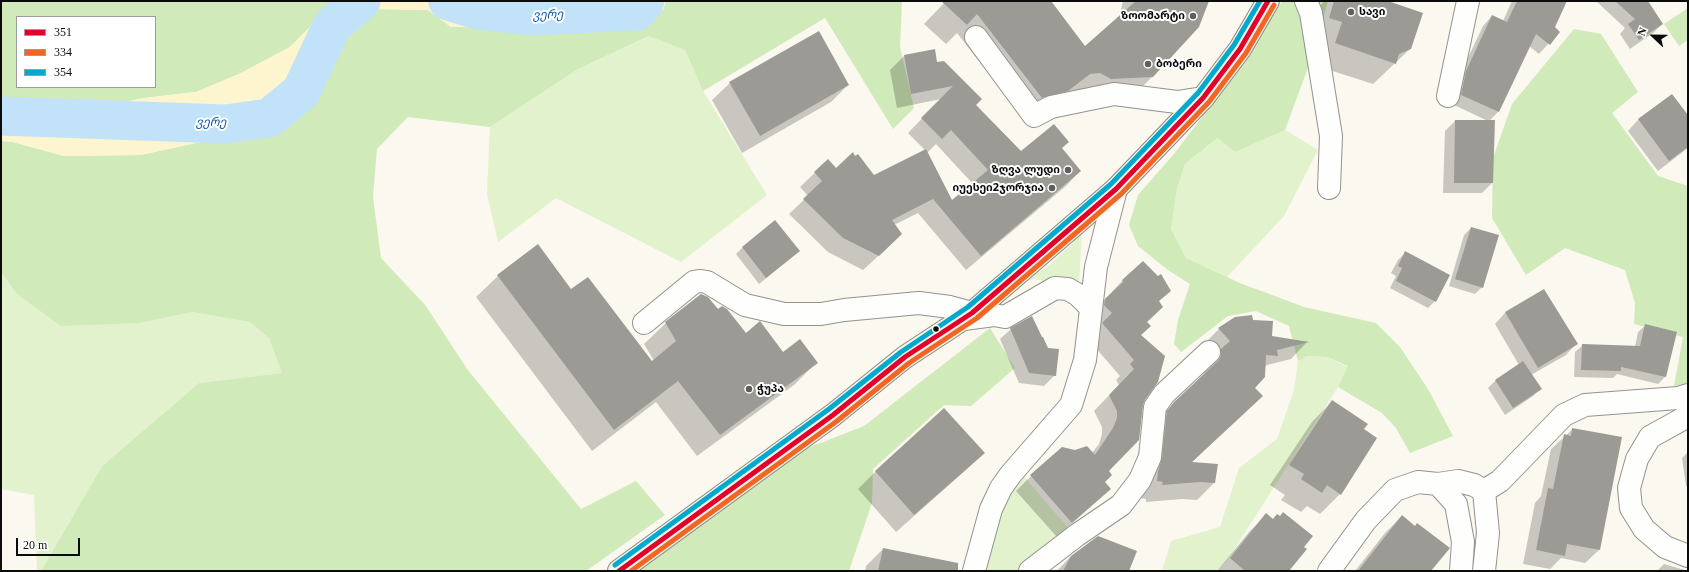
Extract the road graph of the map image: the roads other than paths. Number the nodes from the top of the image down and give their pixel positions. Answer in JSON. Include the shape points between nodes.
{"nodes":[{"id":1,"x":1268,"y":1,"type":"edge"},
{"id":2,"x":1306,"y":1,"type":"edge"},
{"id":3,"x":1468,"y":1,"type":"edge"},
{"id":4,"x":976,"y":37,"type":"dead end"},
{"id":5,"x":1448,"y":96,"type":"dead end"},
{"id":6,"x":1203,"y":98,"type":"junction"},
{"id":7,"x":1329,"y":188,"type":"dead end"},
{"id":8,"x":1116,"y":189,"type":"junction"},
{"id":9,"x":1091,"y":308,"type":"junction"},
{"id":10,"x":968,"y":316,"type":"junction"},
{"id":11,"x":644,"y":323,"type":"dead end"},
{"id":12,"x":1209,"y":352,"type":"dead end"},
{"id":13,"x":1688,"y":395,"type":"edge"},
{"id":14,"x":1688,"y":416,"type":"edge"},
{"id":15,"x":1438,"y":484,"type":"junction"},
{"id":16,"x":1484,"y":491,"type":"junction"},
{"id":17,"x":1688,"y":556,"type":"edge"},
{"id":18,"x":619,"y":571,"type":"edge"},
{"id":19,"x":974,"y":571,"type":"edge"},
{"id":20,"x":1030,"y":571,"type":"edge"},
{"id":21,"x":1329,"y":571,"type":"edge"},
{"id":22,"x":1461,"y":571,"type":"edge"},
{"id":23,"x":1484,"y":571,"type":"edge"}],
"edges":[{"from":1,"to":6,"type":"main road","via":[[1240,48]]},
{"from":2,"to":7,"type":"street","via":[[1311,13],[1331,136]]},
{"from":3,"to":5,"type":"street"},
{"from":4,"to":6,"type":"street","via":[[1034,116],[1051,107],[1114,94],[1177,102]]},
{"from":6,"to":8,"type":"main road"},
{"from":8,"to":9,"type":"street","via":[[1096,267]]},
{"from":8,"to":10,"type":"main road"},
{"from":9,"to":10,"type":"street","via":[[1068,289],[1055,288],[1005,317]]},
{"from":9,"to":19,"type":"street","via":[[1085,360],[1071,405],[1001,488],[991,509]]},
{"from":10,"to":11,"type":"street","via":[[950,308],[918,303],[821,314],[784,314],[745,305],[701,281],[694,282]]},
{"from":10,"to":18,"type":"main road","via":[[905,357],[833,415]]},
{"from":12,"to":20,"type":"street","via":[[1164,394],[1155,407],[1150,457],[1140,480],[1121,505]]},
{"from":13,"to":16,"type":"street","via":[[1678,398],[1585,405],[1564,415],[1500,481]]},
{"from":14,"to":17,"type":"street","via":[[1650,437],[1637,459],[1629,488],[1631,508],[1644,529],[1665,547]]},
{"from":15,"to":16,"type":"street","via":[[1458,482],[1474,485]]},
{"from":15,"to":21,"type":"street","via":[[1418,482],[1395,490],[1366,520]]},
{"from":15,"to":22,"type":"street","via":[[1456,504],[1462,542]]},
{"from":16,"to":23,"type":"street","via":[[1488,533]]}]}
